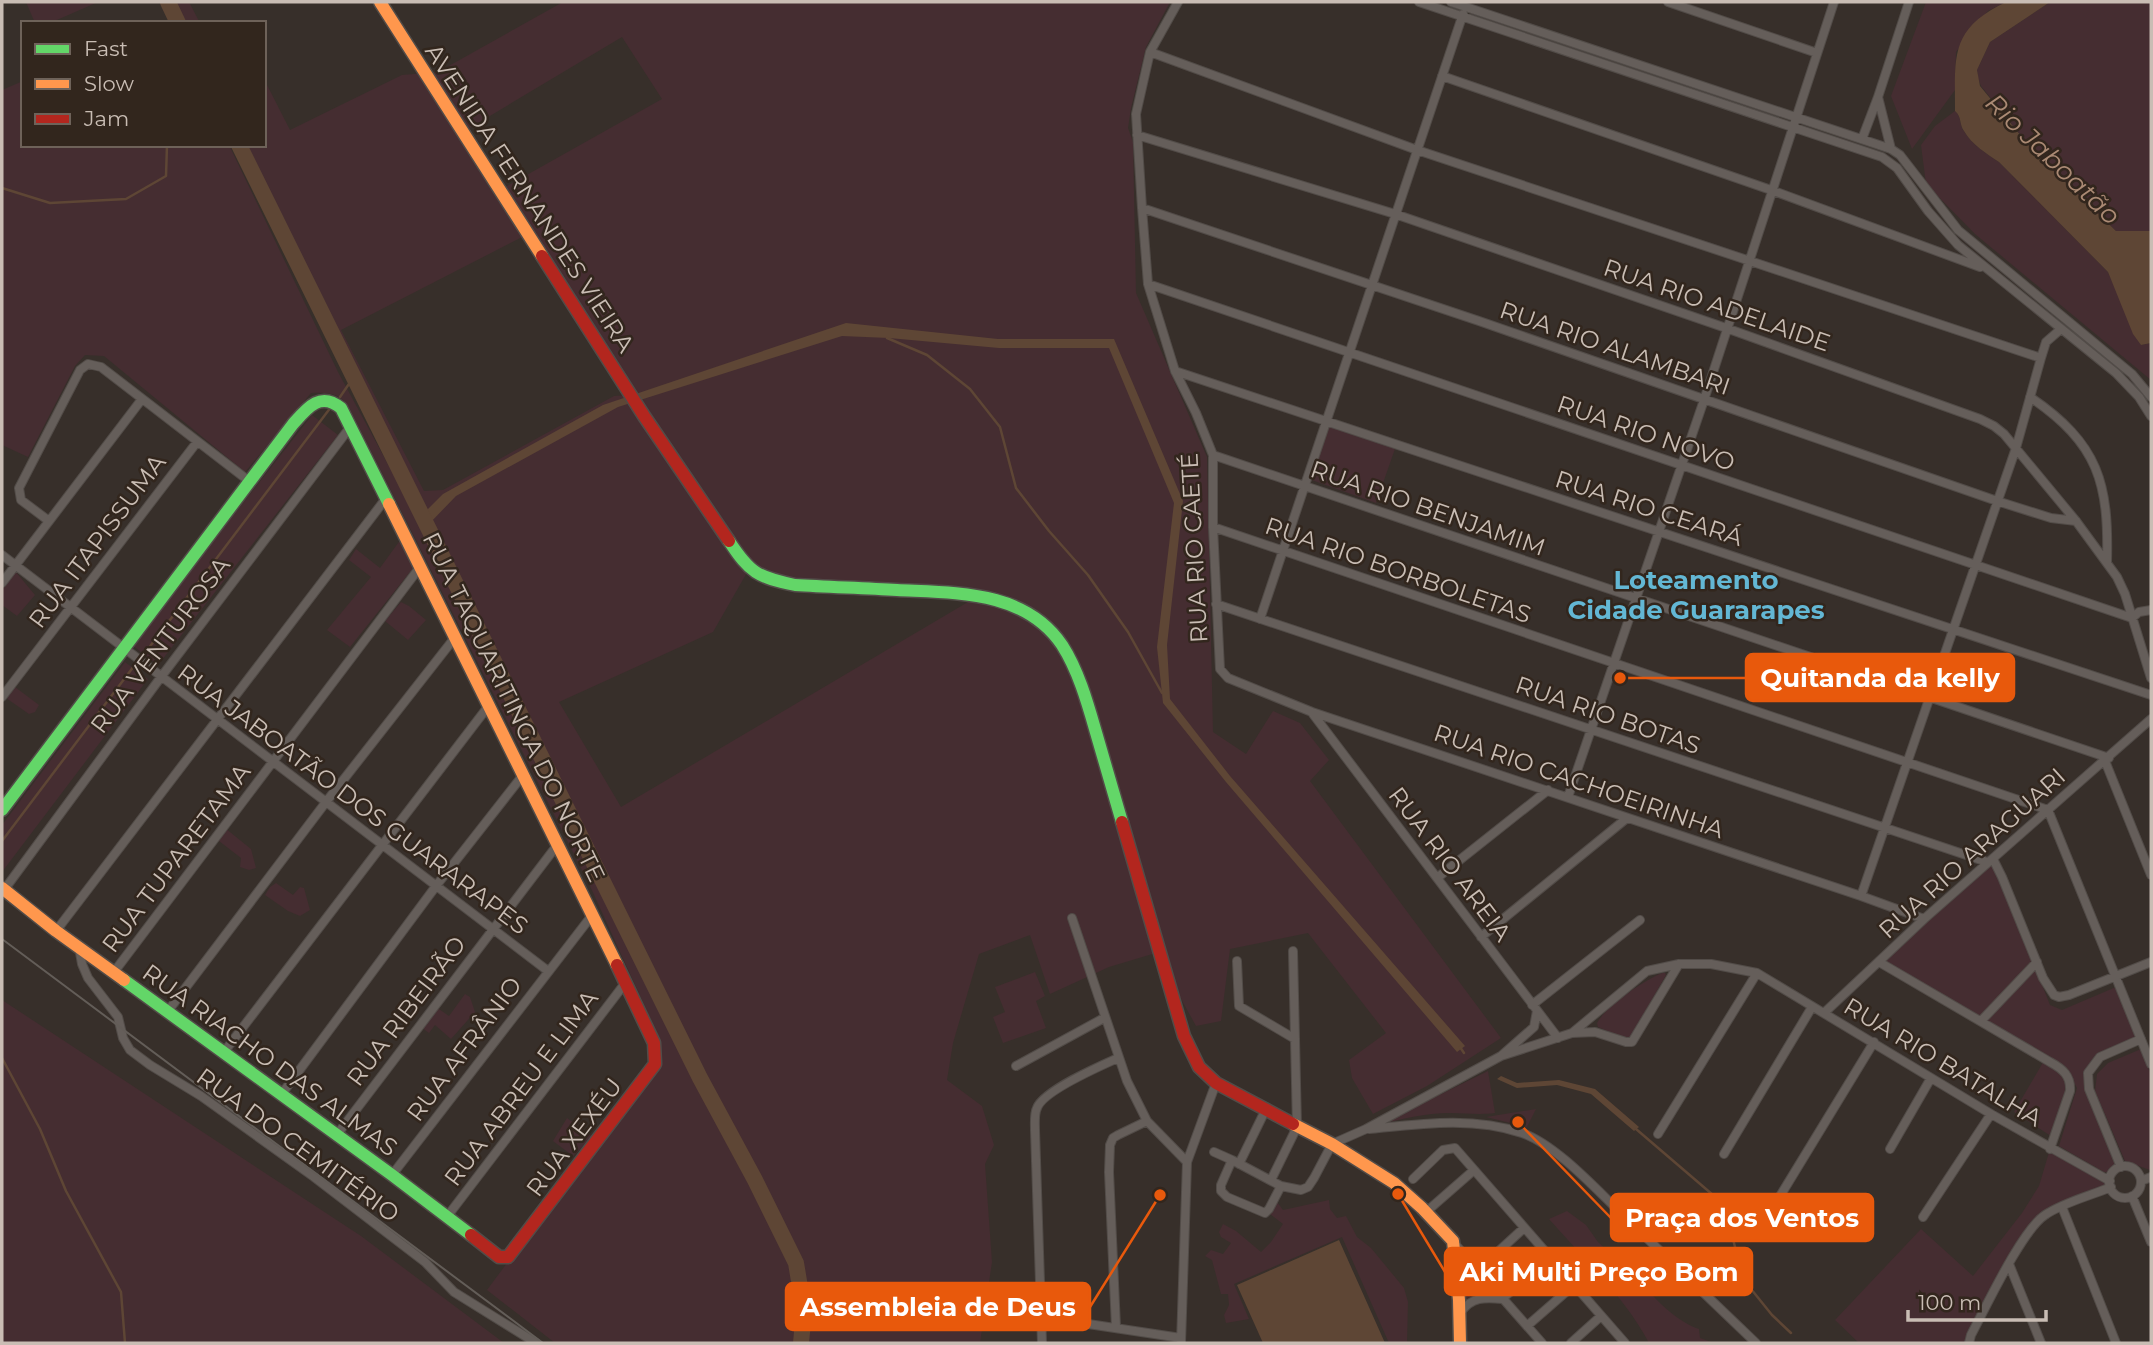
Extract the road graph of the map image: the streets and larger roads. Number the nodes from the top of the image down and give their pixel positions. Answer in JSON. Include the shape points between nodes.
{"nodes":[{"id":1,"x":380,"y":2,"type":"edge"},
{"id":2,"x":1178,"y":2,"type":"edge"},
{"id":3,"x":1419,"y":2,"type":"edge"},
{"id":4,"x":1451,"y":2,"type":"edge"},
{"id":5,"x":1668,"y":2,"type":"edge"},
{"id":6,"x":1835,"y":2,"type":"edge"},
{"id":7,"x":1909,"y":2,"type":"edge"},
{"id":8,"x":1466,"y":4,"type":"edge"},
{"id":9,"x":1462,"y":17,"type":"junction"},
{"id":10,"x":1150,"y":52,"type":"junction"},
{"id":11,"x":1817,"y":53,"type":"junction"},
{"id":12,"x":1441,"y":76,"type":"junction"},
{"id":13,"x":1878,"y":97,"type":"junction"},
{"id":14,"x":1796,"y":117,"type":"junction"},
{"id":15,"x":1792,"y":128,"type":"junction"},
{"id":16,"x":1138,"y":135,"type":"junction"},
{"id":17,"x":1862,"y":139,"type":"junction"},
{"id":18,"x":1891,"y":149,"type":"junction"},
{"id":19,"x":1417,"y":150,"type":"junction"},
{"id":20,"x":1772,"y":190,"type":"junction"},
{"id":21,"x":1142,"y":208,"type":"junction"},
{"id":22,"x":1395,"y":214,"type":"junction"},
{"id":23,"x":1749,"y":259,"type":"junction"},
{"id":24,"x":1988,"y":270,"type":"junction"},
{"id":25,"x":1148,"y":284,"type":"junction"},
{"id":26,"x":1371,"y":286,"type":"junction"},
{"id":27,"x":1726,"y":328,"type":"junction"},
{"id":28,"x":2061,"y":329,"type":"junction"},
{"id":29,"x":1349,"y":352,"type":"junction"},
{"id":30,"x":2041,"y":358,"type":"junction"},
{"id":31,"x":1175,"y":370,"type":"junction"},
{"id":32,"x":2030,"y":397,"type":"junction"},
{"id":33,"x":2151,"y":397,"type":"edge"},
{"id":34,"x":142,"y":398,"type":"junction"},
{"id":35,"x":1704,"y":400,"type":"junction"},
{"id":36,"x":325,"y":401,"type":"joint"},
{"id":37,"x":2151,"y":416,"type":"edge"},
{"id":38,"x":1326,"y":421,"type":"junction"},
{"id":39,"x":351,"y":426,"type":"junction"},
{"id":40,"x":197,"y":442,"type":"junction"},
{"id":41,"x":2016,"y":448,"type":"junction"},
{"id":42,"x":1213,"y":455,"type":"junction"},
{"id":43,"x":1682,"y":465,"type":"junction"},
{"id":44,"x":249,"y":481,"type":"junction"},
{"id":45,"x":1304,"y":486,"type":"junction"},
{"id":46,"x":387,"y":497,"type":"junction"},
{"id":47,"x":1997,"y":501,"type":"junction"},
{"id":48,"x":49,"y":521,"type":"junction"},
{"id":49,"x":2076,"y":521,"type":"junction"},
{"id":50,"x":1213,"y":527,"type":"junction"},
{"id":51,"x":1659,"y":532,"type":"junction"},
{"id":52,"x":1283,"y":551,"type":"junction"},
{"id":53,"x":2,"y":555,"type":"edge"},
{"id":54,"x":2107,"y":563,"type":"junction"},
{"id":55,"x":15,"y":565,"type":"junction"},
{"id":56,"x":1975,"y":565,"type":"junction"},
{"id":57,"x":420,"y":568,"type":"junction"},
{"id":58,"x":2,"y":583,"type":"edge"},
{"id":59,"x":1636,"y":598,"type":"junction"},
{"id":60,"x":1216,"y":604,"type":"junction"},
{"id":61,"x":70,"y":607,"type":"junction"},
{"id":62,"x":2151,"y":611,"type":"edge"},
{"id":63,"x":1260,"y":618,"type":"junction"},
{"id":64,"x":2132,"y":618,"type":"junction"},
{"id":65,"x":1953,"y":629,"type":"junction"},
{"id":66,"x":456,"y":636,"type":"junction"},
{"id":67,"x":124,"y":648,"type":"junction"},
{"id":68,"x":1614,"y":663,"type":"junction"},
{"id":69,"x":1224,"y":675,"type":"joint"},
{"id":70,"x":161,"y":677,"type":"junction"},
{"id":71,"x":2151,"y":678,"type":"edge"},
{"id":72,"x":2151,"y":695,"type":"edge"},
{"id":73,"x":2,"y":696,"type":"edge"},
{"id":74,"x":1930,"y":697,"type":"junction"},
{"id":75,"x":490,"y":704,"type":"junction"},
{"id":76,"x":1312,"y":712,"type":"junction"},
{"id":77,"x":218,"y":719,"type":"junction"},
{"id":78,"x":2150,"y":723,"type":"edge"},
{"id":79,"x":1591,"y":730,"type":"junction"},
{"id":80,"x":2107,"y":760,"type":"junction"},
{"id":81,"x":273,"y":761,"type":"junction"},
{"id":82,"x":1907,"y":762,"type":"junction"},
{"id":83,"x":523,"y":775,"type":"junction"},
{"id":84,"x":1548,"y":790,"type":"junction"},
{"id":85,"x":1568,"y":797,"type":"junction"},
{"id":86,"x":326,"y":802,"type":"junction"},
{"id":87,"x":2,"y":810,"type":"edge"},
{"id":88,"x":2049,"y":810,"type":"junction"},
{"id":89,"x":1627,"y":818,"type":"junction"},
{"id":90,"x":1884,"y":828,"type":"junction"},
{"id":91,"x":558,"y":844,"type":"junction"},
{"id":92,"x":382,"y":845,"type":"junction"},
{"id":93,"x":1990,"y":861,"type":"junction"},
{"id":94,"x":2151,"y":875,"type":"edge"},
{"id":95,"x":1437,"y":878,"type":"junction"},
{"id":96,"x":436,"y":886,"type":"junction"},
{"id":97,"x":3,"y":889,"type":"edge"},
{"id":98,"x":1861,"y":896,"type":"junction"},
{"id":99,"x":593,"y":914,"type":"junction"},
{"id":100,"x":1072,"y":918,"type":"dead end"},
{"id":101,"x":1924,"y":919,"type":"junction"},
{"id":102,"x":1640,"y":920,"type":"dead end"},
{"id":103,"x":493,"y":929,"type":"junction"},
{"id":104,"x":56,"y":931,"type":"junction"},
{"id":105,"x":1481,"y":937,"type":"junction"},
{"id":106,"x":79,"y":947,"type":"junction"},
{"id":107,"x":1293,"y":951,"type":"dead end"},
{"id":108,"x":1237,"y":961,"type":"dead end"},
{"id":109,"x":1879,"y":962,"type":"junction"},
{"id":110,"x":2037,"y":962,"type":"junction"},
{"id":111,"x":2151,"y":962,"type":"edge"},
{"id":112,"x":1679,"y":964,"type":"junction"},
{"id":113,"x":548,"y":971,"type":"junction"},
{"id":114,"x":114,"y":972,"type":"junction"},
{"id":115,"x":1757,"y":974,"type":"junction"},
{"id":116,"x":2116,"y":976,"type":"junction"},
{"id":117,"x":626,"y":982,"type":"junction"},
{"id":118,"x":1812,"y":1007,"type":"junction"},
{"id":119,"x":1535,"y":1008,"type":"junction"},
{"id":120,"x":168,"y":1011,"type":"junction"},
{"id":121,"x":1824,"y":1013,"type":"junction"},
{"id":122,"x":1104,"y":1018,"type":"junction"},
{"id":123,"x":1981,"y":1021,"type":"junction"},
{"id":124,"x":1572,"y":1034,"type":"junction"},
{"id":125,"x":1558,"y":1038,"type":"junction"},
{"id":126,"x":1295,"y":1039,"type":"junction"},
{"id":127,"x":2141,"y":1039,"type":"junction"},
{"id":128,"x":1874,"y":1042,"type":"junction"},
{"id":129,"x":654,"y":1043,"type":"joint"},
{"id":130,"x":224,"y":1052,"type":"junction"},
{"id":131,"x":1501,"y":1056,"type":"junction"},
{"id":132,"x":1118,"y":1058,"type":"junction"},
{"id":133,"x":2151,"y":1064,"type":"edge"},
{"id":134,"x":1016,"y":1066,"type":"dead end"},
{"id":135,"x":1931,"y":1078,"type":"junction"},
{"id":136,"x":1216,"y":1083,"type":"junction"},
{"id":137,"x":281,"y":1094,"type":"junction"},
{"id":138,"x":1265,"y":1111,"type":"junction"},
{"id":139,"x":1990,"y":1114,"type":"junction"},
{"id":140,"x":1147,"y":1121,"type":"junction"},
{"id":141,"x":1297,"y":1127,"type":"junction"},
{"id":142,"x":1366,"y":1129,"type":"junction"},
{"id":143,"x":1658,"y":1134,"type":"dead end"},
{"id":144,"x":336,"y":1136,"type":"junction"},
{"id":145,"x":1332,"y":1144,"type":"junction"},
{"id":146,"x":1890,"y":1149,"type":"dead end"},
{"id":147,"x":2050,"y":1149,"type":"junction"},
{"id":148,"x":1214,"y":1152,"type":"dead end"},
{"id":149,"x":1724,"y":1154,"type":"dead end"},
{"id":150,"x":1187,"y":1161,"type":"junction"},
{"id":151,"x":1235,"y":1162,"type":"junction"},
{"id":152,"x":2121,"y":1167,"type":"junction"},
{"id":153,"x":1474,"y":1170,"type":"junction"},
{"id":154,"x":392,"y":1175,"type":"junction"},
{"id":155,"x":2151,"y":1177,"type":"edge"},
{"id":156,"x":1413,"y":1179,"type":"dead end"},
{"id":157,"x":1270,"y":1180,"type":"junction"},
{"id":158,"x":2141,"y":1181,"type":"junction"},
{"id":159,"x":2110,"y":1184,"type":"junction"},
{"id":160,"x":1281,"y":1185,"type":"junction"},
{"id":161,"x":2132,"y":1196,"type":"junction"},
{"id":162,"x":2062,"y":1207,"type":"junction"},
{"id":163,"x":1426,"y":1212,"type":"junction"},
{"id":164,"x":1923,"y":1217,"type":"dead end"},
{"id":165,"x":446,"y":1218,"type":"junction"},
{"id":166,"x":1524,"y":1228,"type":"junction"},
{"id":167,"x":1760,"y":1229,"type":"dead end"},
{"id":168,"x":1452,"y":1241,"type":"junction"},
{"id":169,"x":2151,"y":1242,"type":"edge"},
{"id":170,"x":513,"y":1252,"type":"joint"},
{"id":171,"x":1550,"y":1258,"type":"junction"},
{"id":172,"x":2009,"y":1265,"type":"junction"},
{"id":173,"x":1477,"y":1271,"type":"junction"},
{"id":174,"x":1574,"y":1285,"type":"junction"},
{"id":175,"x":1502,"y":1298,"type":"junction"},
{"id":176,"x":1460,"y":1315,"type":"junction"},
{"id":177,"x":1601,"y":1316,"type":"junction"},
{"id":178,"x":1042,"y":1317,"type":"junction"},
{"id":179,"x":1527,"y":1326,"type":"junction"},
{"id":180,"x":1116,"y":1327,"type":"junction"},
{"id":181,"x":1181,"y":1340,"type":"edge"},
{"id":182,"x":536,"y":1343,"type":"edge"},
{"id":183,"x":1042,"y":1343,"type":"edge"},
{"id":184,"x":1460,"y":1343,"type":"edge"},
{"id":185,"x":1542,"y":1343,"type":"edge"},
{"id":186,"x":1572,"y":1343,"type":"edge"},
{"id":187,"x":1624,"y":1343,"type":"edge"},
{"id":188,"x":1756,"y":1343,"type":"edge"},
{"id":189,"x":1969,"y":1343,"type":"edge"},
{"id":190,"x":2041,"y":1343,"type":"edge"},
{"id":191,"x":2116,"y":1343,"type":"edge"}],
"edges":[{"from":1,"to":136,"type":"street","name":"AVENIDA FERNANDES VIEIRA","via":[[744,564],[754,572],[795,585],[940,592],[1001,600],[1034,616],[1064,647],[1082,689],[1184,1036],[1199,1067]]},
{"from":2,"to":10,"type":"street","name":"RUA RIO CAETÉ"},
{"from":3,"to":9,"type":"street"},
{"from":4,"to":8,"type":"street"},
{"from":5,"to":11,"type":"street"},
{"from":6,"to":11,"type":"street"},
{"from":7,"to":13,"type":"street"},
{"from":8,"to":9,"type":"street"},
{"from":8,"to":14,"type":"street"},
{"from":9,"to":12,"type":"street"},
{"from":9,"to":15,"type":"street"},
{"from":10,"to":16,"type":"street","name":"RUA RIO CAETÉ","via":[[1136,114]]},
{"from":10,"to":19,"type":"street"},
{"from":11,"to":14,"type":"street"},
{"from":12,"to":19,"type":"street"},
{"from":12,"to":20,"type":"street"},
{"from":13,"to":17,"type":"street"},
{"from":13,"to":18,"type":"street"},
{"from":14,"to":15,"type":"street"},
{"from":14,"to":17,"type":"street"},
{"from":15,"to":20,"type":"street"},
{"from":15,"to":24,"type":"street","via":[[1891,162],[1958,245]]},
{"from":16,"to":21,"type":"street","name":"RUA RIO CAETÉ"},
{"from":16,"to":22,"type":"street","name":"RUA RIO ADELAIDE"},
{"from":17,"to":18,"type":"street"},
{"from":18,"to":33,"type":"street","via":[[1958,230],[2132,374]]},
{"from":19,"to":22,"type":"street"},
{"from":19,"to":23,"type":"street"},
{"from":20,"to":23,"type":"street"},
{"from":20,"to":24,"type":"street"},
{"from":21,"to":25,"type":"street","name":"RUA RIO CAETÉ"},
{"from":21,"to":26,"type":"street","name":"RUA RIO ALAMBARI"},
{"from":22,"to":26,"type":"street"},
{"from":22,"to":27,"type":"street","name":"RUA RIO ADELAIDE"},
{"from":23,"to":27,"type":"street"},
{"from":23,"to":30,"type":"street"},
{"from":24,"to":28,"type":"street"},
{"from":25,"to":29,"type":"street","name":"RUA RIO NOVO"},
{"from":25,"to":31,"type":"street","name":"RUA RIO CAETÉ"},
{"from":26,"to":29,"type":"street"},
{"from":26,"to":35,"type":"street","name":"RUA RIO ALAMBARI"},
{"from":27,"to":35,"type":"street"},
{"from":27,"to":41,"type":"street","name":"RUA RIO ADELAIDE","via":[[1980,419]]},
{"from":28,"to":30,"type":"street","via":[[2046,342]]},
{"from":28,"to":37,"type":"street","via":[[2116,373]]},
{"from":29,"to":38,"type":"street"},
{"from":29,"to":43,"type":"street","name":"RUA RIO NOVO"},
{"from":30,"to":32,"type":"street"},
{"from":31,"to":38,"type":"street","name":"RUA RIO CEARÁ"},
{"from":31,"to":42,"type":"street","name":"RUA RIO CAETÉ"},
{"from":32,"to":41,"type":"street"},
{"from":32,"to":54,"type":"street","via":[[2075,433],[2098,472],[2108,527]]},
{"from":34,"to":40,"type":"street"},
{"from":34,"to":48,"type":"street"},
{"from":34,"to":48,"type":"street","via":[[101,367],[88,364],[80,370],[19,488],[21,499]]},
{"from":35,"to":43,"type":"street"},
{"from":35,"to":47,"type":"street","name":"RUA RIO ALAMBARI"},
{"from":36,"to":39,"type":"street","name":"RUA TAQUARITINGA DO NORTE","via":[[339,405]]},
{"from":36,"to":44,"type":"street","name":"RUA VENTUROSA","via":[[310,405]]},
{"from":38,"to":45,"type":"street"},
{"from":38,"to":51,"type":"street","name":"RUA RIO CEARÁ"},
{"from":39,"to":46,"type":"street","name":"RUA TAQUARITINGA DO NORTE"},
{"from":39,"to":70,"type":"street","name":"RUA VENTUROSA"},
{"from":40,"to":44,"type":"street"},
{"from":40,"to":61,"type":"street","name":"RUA ITAPISSUMA"},
{"from":41,"to":47,"type":"street"},
{"from":41,"to":49,"type":"street","name":"RUA RIO ADELAIDE"},
{"from":42,"to":45,"type":"street","name":"RUA RIO BENJAMIM"},
{"from":42,"to":50,"type":"street","name":"RUA RIO CAETÉ"},
{"from":43,"to":51,"type":"street"},
{"from":43,"to":56,"type":"street","name":"RUA RIO NOVO"},
{"from":44,"to":67,"type":"street","name":"RUA VENTUROSA"},
{"from":45,"to":52,"type":"street"},
{"from":45,"to":59,"type":"street","name":"RUA RIO BENJAMIM"},
{"from":46,"to":57,"type":"street","name":"RUA TAQUARITINGA DO NORTE"},
{"from":46,"to":77,"type":"street"},
{"from":47,"to":49,"type":"street","name":"RUA RIO ALAMBARI"},
{"from":47,"to":56,"type":"street"},
{"from":48,"to":55,"type":"street"},
{"from":49,"to":54,"type":"street","name":"RUA RIO ADELAIDE"},
{"from":50,"to":52,"type":"street","name":"RUA RIO BORBOLETAS"},
{"from":50,"to":60,"type":"street","name":"RUA RIO CAETÉ"},
{"from":51,"to":59,"type":"street"},
{"from":51,"to":65,"type":"street","name":"RUA RIO CEARÁ"},
{"from":52,"to":63,"type":"street"},
{"from":52,"to":68,"type":"street","name":"RUA RIO BORBOLETAS"},
{"from":53,"to":55,"type":"street","name":"RUA JABOATÃO DOS GUARARAPES"},
{"from":54,"to":64,"type":"street","name":"RUA RIO ADELAIDE","via":[[2125,594]]},
{"from":55,"to":58,"type":"street"},
{"from":55,"to":61,"type":"street","name":"RUA JABOATÃO DOS GUARARAPES"},
{"from":56,"to":64,"type":"street","name":"RUA RIO NOVO"},
{"from":56,"to":65,"type":"street"},
{"from":57,"to":66,"type":"street","name":"RUA TAQUARITINGA DO NORTE"},
{"from":57,"to":81,"type":"street","name":"RUA TUPARETAMA"},
{"from":59,"to":68,"type":"street"},
{"from":59,"to":74,"type":"street","name":"RUA RIO BENJAMIM"},
{"from":60,"to":63,"type":"street","name":"RUA RIO BOTAS"},
{"from":60,"to":69,"type":"street","name":"RUA RIO CAETÉ"},
{"from":61,"to":67,"type":"street","name":"RUA JABOATÃO DOS GUARARAPES"},
{"from":61,"to":73,"type":"street","name":"RUA ITAPISSUMA"},
{"from":62,"to":64,"type":"street"},
{"from":63,"to":79,"type":"street","name":"RUA RIO BOTAS"},
{"from":64,"to":71,"type":"street","name":"RUA RIO ADELAIDE"},
{"from":65,"to":72,"type":"street","name":"RUA RIO CEARÁ"},
{"from":65,"to":74,"type":"street"},
{"from":66,"to":75,"type":"street","name":"RUA TAQUARITINGA DO NORTE"},
{"from":66,"to":86,"type":"street"},
{"from":67,"to":70,"type":"street","name":"RUA JABOATÃO DOS GUARARAPES"},
{"from":67,"to":87,"type":"street","name":"RUA VENTUROSA"},
{"from":68,"to":79,"type":"street"},
{"from":68,"to":82,"type":"street","name":"RUA RIO BORBOLETAS"},
{"from":69,"to":76,"type":"street","name":"RUA RIO CACHOEIRINHA"},
{"from":70,"to":77,"type":"street","name":"RUA JABOATÃO DOS GUARARAPES"},
{"from":70,"to":97,"type":"street","name":"RUA VENTUROSA"},
{"from":74,"to":80,"type":"street","name":"RUA RIO BENJAMIM"},
{"from":74,"to":82,"type":"street"},
{"from":75,"to":83,"type":"street","name":"RUA TAQUARITINGA DO NORTE"},
{"from":75,"to":92,"type":"street"},
{"from":76,"to":84,"type":"street","name":"RUA RIO CACHOEIRINHA"},
{"from":76,"to":95,"type":"street","name":"RUA RIO AREIA"},
{"from":77,"to":81,"type":"street","name":"RUA JABOATÃO DOS GUARARAPES"},
{"from":77,"to":104,"type":"street"},
{"from":78,"to":80,"type":"street","name":"RUA RIO ARAGUARI"},
{"from":79,"to":85,"type":"street"},
{"from":79,"to":90,"type":"street","name":"RUA RIO BOTAS"},
{"from":80,"to":88,"type":"street","name":"RUA RIO ARAGUARI"},
{"from":80,"to":94,"type":"street"},
{"from":81,"to":86,"type":"street","name":"RUA JABOATÃO DOS GUARARAPES"},
{"from":81,"to":114,"type":"street","name":"RUA TUPARETAMA"},
{"from":82,"to":88,"type":"street","name":"RUA RIO BORBOLETAS"},
{"from":82,"to":90,"type":"street"},
{"from":83,"to":91,"type":"street","name":"RUA TAQUARITINGA DO NORTE"},
{"from":83,"to":96,"type":"street"},
{"from":84,"to":85,"type":"street","name":"RUA RIO CACHOEIRINHA"},
{"from":84,"to":95,"type":"street"},
{"from":85,"to":89,"type":"street","name":"RUA RIO CACHOEIRINHA"},
{"from":86,"to":92,"type":"street","name":"RUA JABOATÃO DOS GUARARAPES"},
{"from":86,"to":120,"type":"street"},
{"from":88,"to":93,"type":"street","name":"RUA RIO ARAGUARI"},
{"from":88,"to":116,"type":"street"},
{"from":89,"to":98,"type":"street","name":"RUA RIO CACHOEIRINHA"},
{"from":89,"to":105,"type":"street"},
{"from":90,"to":93,"type":"street","name":"RUA RIO BOTAS"},
{"from":90,"to":98,"type":"street"},
{"from":91,"to":99,"type":"street","name":"RUA TAQUARITINGA DO NORTE"},
{"from":91,"to":103,"type":"street","name":"RUA RIBEIRÃO"},
{"from":92,"to":96,"type":"street","name":"RUA JABOATÃO DOS GUARARAPES"},
{"from":92,"to":130,"type":"street"},
{"from":93,"to":101,"type":"street","name":"RUA RIO ARAGUARI"},
{"from":93,"to":110,"type":"street","via":[[2003,877]]},
{"from":95,"to":105,"type":"street","name":"RUA RIO AREIA"},
{"from":96,"to":103,"type":"street","name":"RUA JABOATÃO DOS GUARARAPES"},
{"from":96,"to":137,"type":"street"},
{"from":97,"to":104,"type":"street","name":"RUA RIACHO DAS ALMAS"},
{"from":98,"to":101,"type":"street","name":"RUA RIO CACHOEIRINHA"},
{"from":99,"to":113,"type":"street","name":"RUA AFRÂNIO"},
{"from":99,"to":117,"type":"street","name":"RUA TAQUARITINGA DO NORTE"},
{"from":100,"to":122,"type":"street"},
{"from":101,"to":109,"type":"street","name":"RUA RIO ARAGUARI"},
{"from":102,"to":119,"type":"street"},
{"from":103,"to":113,"type":"street","name":"RUA JABOATÃO DOS GUARARAPES"},
{"from":103,"to":144,"type":"street","name":"RUA RIBEIRÃO"},
{"from":104,"to":106,"type":"street","name":"RUA RIACHO DAS ALMAS"},
{"from":105,"to":119,"type":"street","name":"RUA RIO AREIA"},
{"from":106,"to":114,"type":"street","name":"RUA RIACHO DAS ALMAS"},
{"from":106,"to":182,"type":"street","name":"RUA DO CEMITÉRIO","via":[[88,978],[118,1017],[130,1049],[314,1177],[425,1262],[454,1292]]},
{"from":107,"to":126,"type":"street"},
{"from":108,"to":126,"type":"street","via":[[1239,1006]]},
{"from":109,"to":121,"type":"street","name":"RUA RIO ARAGUARI"},
{"from":109,"to":123,"type":"street"},
{"from":110,"to":116,"type":"street","via":[[2050,992],[2059,997]]},
{"from":110,"to":123,"type":"street"},
{"from":111,"to":116,"type":"street"},
{"from":112,"to":115,"type":"street","name":"RUA RIO BATALHA","via":[[1710,964]]},
{"from":112,"to":124,"type":"street","name":"RUA RIO BATALHA","via":[[1647,971]]},
{"from":112,"to":124,"type":"street","via":[[1632,1042],[1595,1032]]},
{"from":113,"to":154,"type":"street","name":"RUA AFRÂNIO"},
{"from":114,"to":120,"type":"street","name":"RUA RIACHO DAS ALMAS"},
{"from":115,"to":118,"type":"street","name":"RUA RIO BATALHA"},
{"from":115,"to":143,"type":"street"},
{"from":116,"to":127,"type":"street"},
{"from":117,"to":129,"type":"street","name":"RUA TAQUARITINGA DO NORTE"},
{"from":117,"to":165,"type":"street","name":"RUA ABREU E LIMA"},
{"from":118,"to":121,"type":"street","name":"RUA RIO BATALHA"},
{"from":118,"to":149,"type":"street"},
{"from":119,"to":125,"type":"street","name":"RUA RIO AREIA"},
{"from":119,"to":131,"type":"street","via":[[1534,1027]]},
{"from":120,"to":130,"type":"street","name":"RUA RIACHO DAS ALMAS"},
{"from":121,"to":128,"type":"street","name":"RUA RIO BATALHA"},
{"from":122,"to":132,"type":"street"},
{"from":122,"to":134,"type":"street"},
{"from":123,"to":147,"type":"street","via":[[2069,1077],[2070,1091]]},
{"from":124,"to":125,"type":"street"},
{"from":125,"to":131,"type":"street"},
{"from":126,"to":141,"type":"street"},
{"from":127,"to":133,"type":"street"},
{"from":127,"to":152,"type":"street","via":[[2100,1057],[2088,1073],[2089,1089]]},
{"from":128,"to":135,"type":"street","name":"RUA RIO BATALHA"},
{"from":128,"to":167,"type":"street"},
{"from":129,"to":170,"type":"street","name":"RUA XEXÉU","via":[[655,1063]]},
{"from":130,"to":137,"type":"street","name":"RUA RIACHO DAS ALMAS"},
{"from":131,"to":142,"type":"street"},
{"from":132,"to":140,"type":"street"},
{"from":132,"to":178,"type":"street","via":[[1054,1091],[1037,1108]]},
{"from":135,"to":139,"type":"street","name":"RUA RIO BATALHA"},
{"from":135,"to":146,"type":"street"},
{"from":136,"to":138,"type":"street"},
{"from":136,"to":150,"type":"street"},
{"from":137,"to":144,"type":"street","name":"RUA RIACHO DAS ALMAS"},
{"from":138,"to":141,"type":"street"},
{"from":138,"to":151,"type":"street"},
{"from":139,"to":147,"type":"street","name":"RUA RIO BATALHA"},
{"from":139,"to":164,"type":"street"},
{"from":140,"to":150,"type":"street"},
{"from":140,"to":180,"type":"street","via":[[1113,1138],[1110,1145]]},
{"from":141,"to":145,"type":"street"},
{"from":141,"to":157,"type":"street"},
{"from":142,"to":145,"type":"street"},
{"from":142,"to":188,"type":"street","via":[[1471,1123],[1524,1133],[1590,1183]]},
{"from":144,"to":154,"type":"street","name":"RUA RIACHO DAS ALMAS"},
{"from":145,"to":160,"type":"street","via":[[1308,1187],[1301,1191]]},
{"from":145,"to":163,"type":"street","via":[[1394,1183]]},
{"from":147,"to":159,"type":"street","name":"RUA RIO BATALHA"},
{"from":148,"to":151,"type":"street"},
{"from":150,"to":181,"type":"street"},
{"from":151,"to":157,"type":"street"},
{"from":151,"to":160,"type":"street","via":[[1221,1187],[1227,1197],[1265,1213]]},
{"from":152,"to":158,"type":"street","via":[[2133,1168]]},
{"from":152,"to":159,"type":"street","via":[[2113,1172]]},
{"from":153,"to":156,"type":"street","via":[[1455,1148],[1443,1150]]},
{"from":153,"to":163,"type":"street"},
{"from":153,"to":166,"type":"street"},
{"from":154,"to":165,"type":"street","name":"RUA RIACHO DAS ALMAS"},
{"from":155,"to":158,"type":"street"},
{"from":157,"to":160,"type":"street"},
{"from":158,"to":161,"type":"street"},
{"from":159,"to":161,"type":"street","via":[[2117,1195]]},
{"from":159,"to":162,"type":"street"},
{"from":161,"to":169,"type":"street"},
{"from":162,"to":172,"type":"street","via":[[2037,1222]]},
{"from":162,"to":191,"type":"street"},
{"from":163,"to":168,"type":"street"},
{"from":165,"to":170,"type":"street","name":"RUA RIACHO DAS ALMAS","via":[[494,1255],[503,1258]]},
{"from":166,"to":171,"type":"street"},
{"from":166,"to":173,"type":"street"},
{"from":168,"to":173,"type":"street"},
{"from":168,"to":176,"type":"street"},
{"from":171,"to":174,"type":"street"},
{"from":171,"to":175,"type":"street"},
{"from":172,"to":189,"type":"street"},
{"from":172,"to":190,"type":"street"},
{"from":173,"to":175,"type":"street"},
{"from":174,"to":177,"type":"street"},
{"from":174,"to":179,"type":"street"},
{"from":175,"to":176,"type":"street","via":[[1478,1298],[1466,1304]]},
{"from":175,"to":179,"type":"street"},
{"from":176,"to":184,"type":"street"},
{"from":177,"to":186,"type":"street"},
{"from":177,"to":187,"type":"street"},
{"from":178,"to":180,"type":"street"},
{"from":178,"to":183,"type":"street"},
{"from":179,"to":185,"type":"street"},
{"from":180,"to":181,"type":"street"}]}
